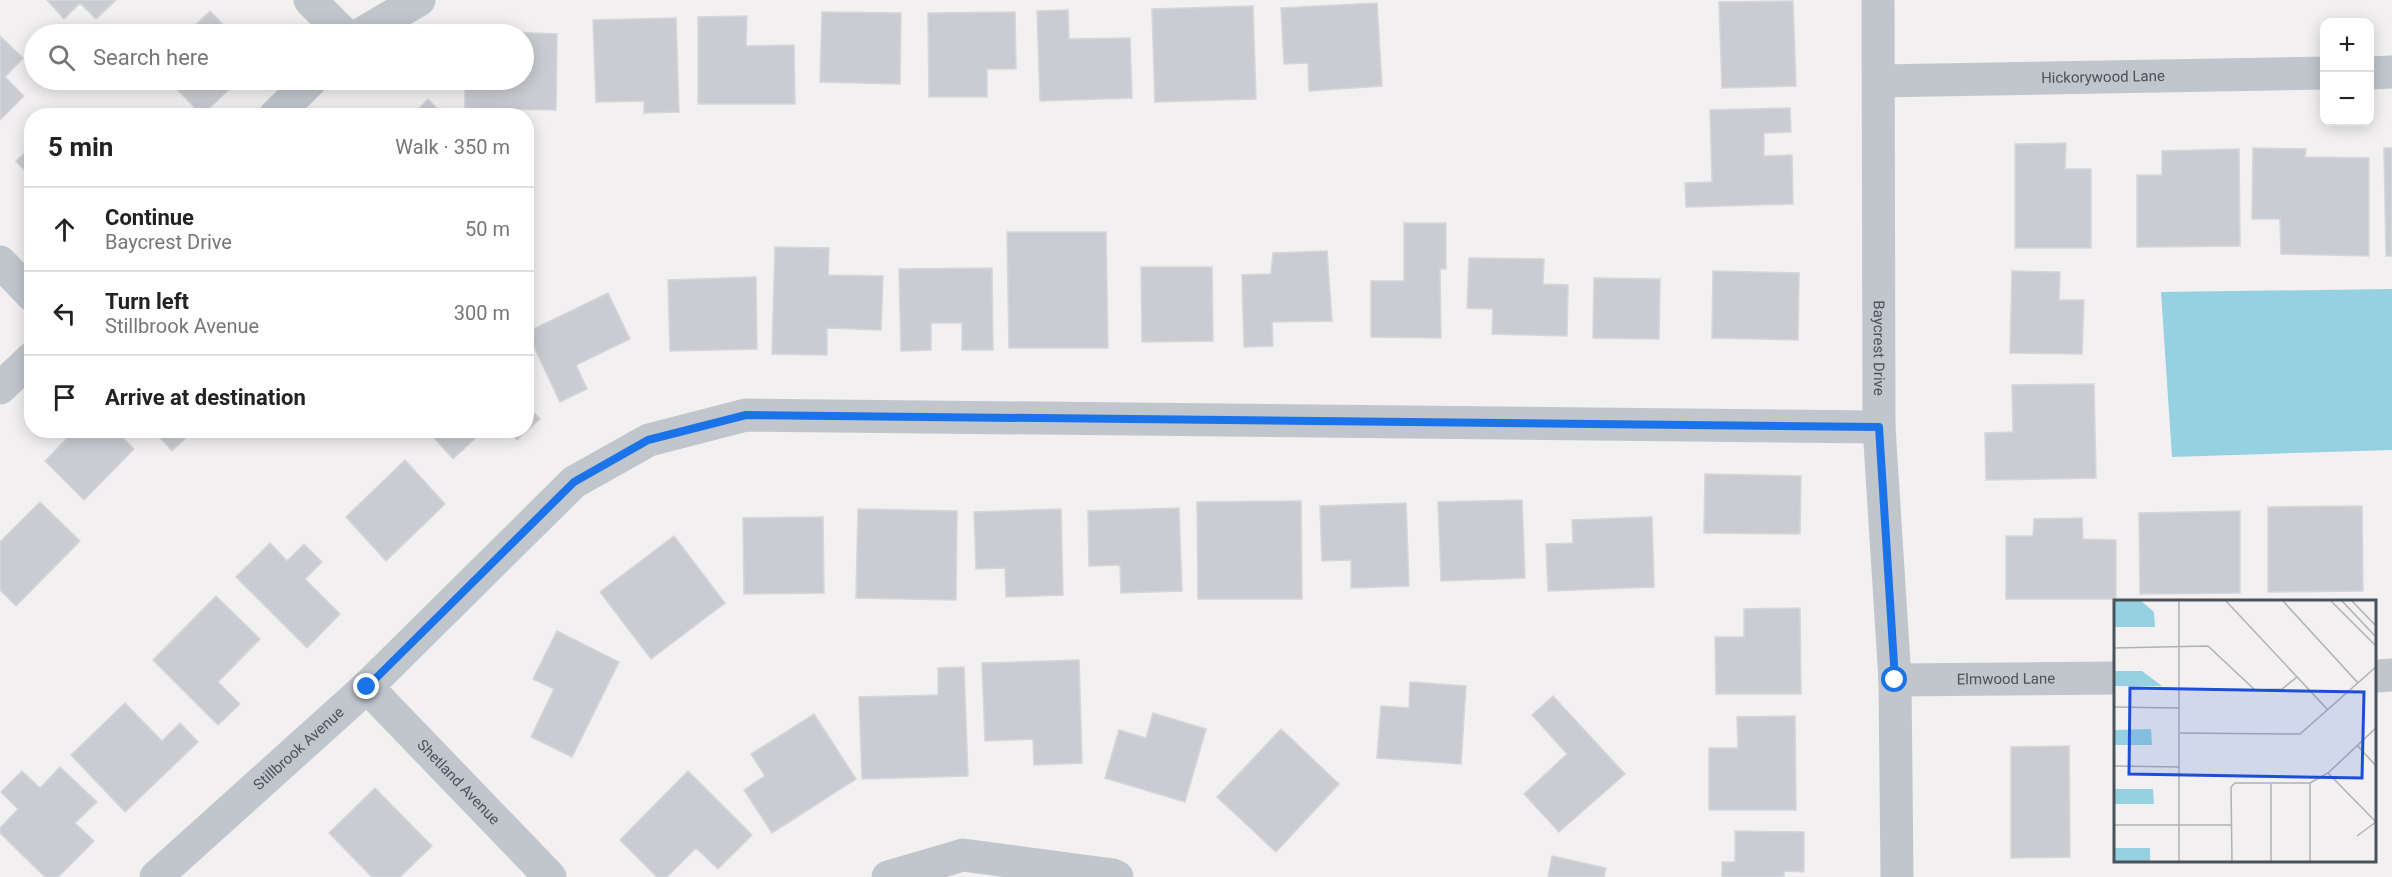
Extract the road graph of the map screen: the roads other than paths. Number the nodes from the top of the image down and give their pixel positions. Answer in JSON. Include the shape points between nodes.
{"nodes":[{"id":1,"x":310,"y":0,"type":"edge"},
{"id":2,"x":419,"y":0,"type":"edge"},
{"id":3,"x":1878,"y":0,"type":"edge"},
{"id":4,"x":334,"y":24,"type":"edge"},
{"id":5,"x":377,"y":24,"type":"edge"},
{"id":6,"x":2392,"y":72,"type":"edge"},
{"id":7,"x":2374,"y":73,"type":"edge"},
{"id":8,"x":2320,"y":74,"type":"edge"},
{"id":9,"x":1880,"y":81,"type":"junction"},
{"id":10,"x":301,"y":90,"type":"edge"},
{"id":11,"x":283,"y":108,"type":"edge"},
{"id":12,"x":0,"y":262,"type":"edge"},
{"id":13,"x":24,"y":287,"type":"edge"},
{"id":14,"x":24,"y":366,"type":"edge"},
{"id":15,"x":0,"y":388,"type":"edge"},
{"id":16,"x":1879,"y":427,"type":"junction"},
{"id":17,"x":2392,"y":675,"type":"edge"},
{"id":18,"x":2377,"y":676,"type":"edge"},
{"id":19,"x":2114,"y":678,"type":"edge"},
{"id":20,"x":1895,"y":680,"type":"junction"},
{"id":21,"x":367,"y":687,"type":"junction"},
{"id":22,"x":156,"y":877,"type":"edge"},
{"id":23,"x":550,"y":877,"type":"edge"},
{"id":24,"x":888,"y":877,"type":"edge"},
{"id":25,"x":1117,"y":877,"type":"edge"},
{"id":26,"x":1897,"y":877,"type":"edge"}],
"edges":[{"from":1,"to":4,"type":"street"},
{"from":2,"to":5,"type":"street"},
{"from":3,"to":9,"type":"street","name":"Baycrest Drive"},
{"from":6,"to":7,"type":"street"},
{"from":8,"to":9,"type":"street","name":"Hickorywood Lane"},
{"from":9,"to":16,"type":"street","name":"Baycrest Drive"},
{"from":10,"to":11,"type":"street"},
{"from":12,"to":13,"type":"street"},
{"from":14,"to":15,"type":"street"},
{"from":16,"to":20,"type":"street","name":"Baycrest Drive"},
{"from":16,"to":21,"type":"street","name":"Stillbrook Avenue","via":[[746,415],[648,440],[574,482]]},
{"from":17,"to":18,"type":"street"},
{"from":19,"to":20,"type":"street","name":"Elmwood Lane"},
{"from":20,"to":26,"type":"street","name":"Baycrest Drive"},
{"from":21,"to":22,"type":"street","name":"Stillbrook Avenue"},
{"from":21,"to":23,"type":"street","name":"Shetland Avenue"},
{"from":24,"to":25,"type":"street","via":[[963,855]]}]}
